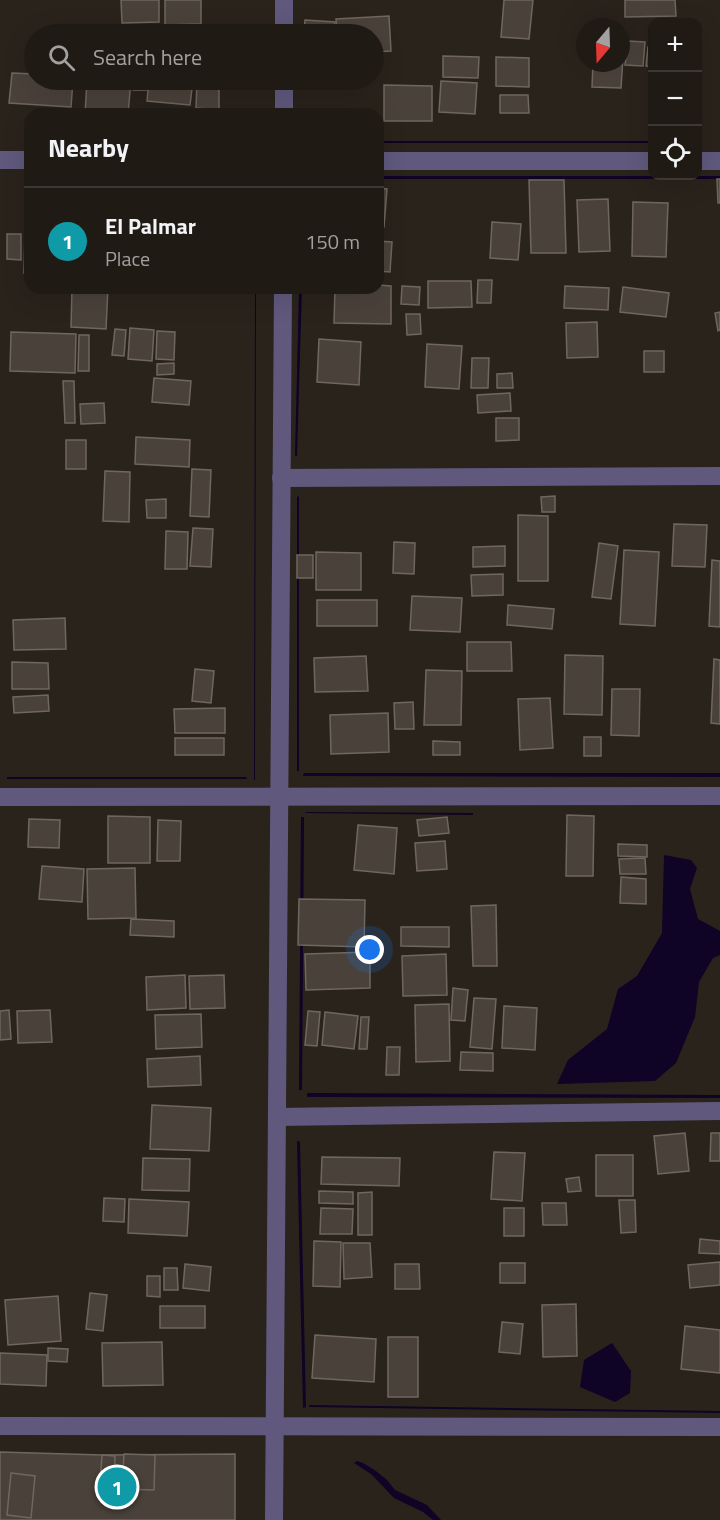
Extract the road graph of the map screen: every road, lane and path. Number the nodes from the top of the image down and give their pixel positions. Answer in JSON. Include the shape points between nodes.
{"nodes":[{"id":1,"x":284,"y":0,"type":"edge"},
{"id":2,"x":284,"y":24,"type":"edge"},
{"id":3,"x":284,"y":90,"type":"edge"},
{"id":4,"x":284,"y":108,"type":"edge"},
{"id":5,"x":0,"y":160,"type":"edge"},
{"id":6,"x":24,"y":160,"type":"edge"},
{"id":7,"x":384,"y":161,"type":"edge"},
{"id":8,"x":648,"y":161,"type":"edge"},
{"id":9,"x":702,"y":161,"type":"edge"},
{"id":10,"x":720,"y":161,"type":"edge"},
{"id":11,"x":283,"y":294,"type":"edge"},
{"id":12,"x":720,"y":476,"type":"edge"},
{"id":13,"x":281,"y":478,"type":"junction"},
{"id":14,"x":279,"y":796,"type":"junction"},
{"id":15,"x":720,"y":796,"type":"edge"},
{"id":16,"x":0,"y":797,"type":"edge"},
{"id":17,"x":720,"y":1111,"type":"edge"},
{"id":18,"x":277,"y":1117,"type":"junction"},
{"id":19,"x":0,"y":1426,"type":"edge"},
{"id":20,"x":275,"y":1427,"type":"junction"},
{"id":21,"x":720,"y":1427,"type":"edge"},
{"id":22,"x":274,"y":1520,"type":"edge"}],
"edges":[{"from":1,"to":2,"type":"street"},
{"from":3,"to":4,"type":"street"},
{"from":5,"to":6,"type":"street"},
{"from":7,"to":8,"type":"street"},
{"from":9,"to":10,"type":"street"},
{"from":11,"to":13,"type":"street"},
{"from":12,"to":13,"type":"street"},
{"from":13,"to":14,"type":"street"},
{"from":14,"to":15,"type":"street"},
{"from":14,"to":16,"type":"street"},
{"from":14,"to":18,"type":"street"},
{"from":17,"to":18,"type":"street"},
{"from":18,"to":20,"type":"street"},
{"from":19,"to":20,"type":"street"},
{"from":20,"to":21,"type":"street"},
{"from":20,"to":22,"type":"street"}]}
